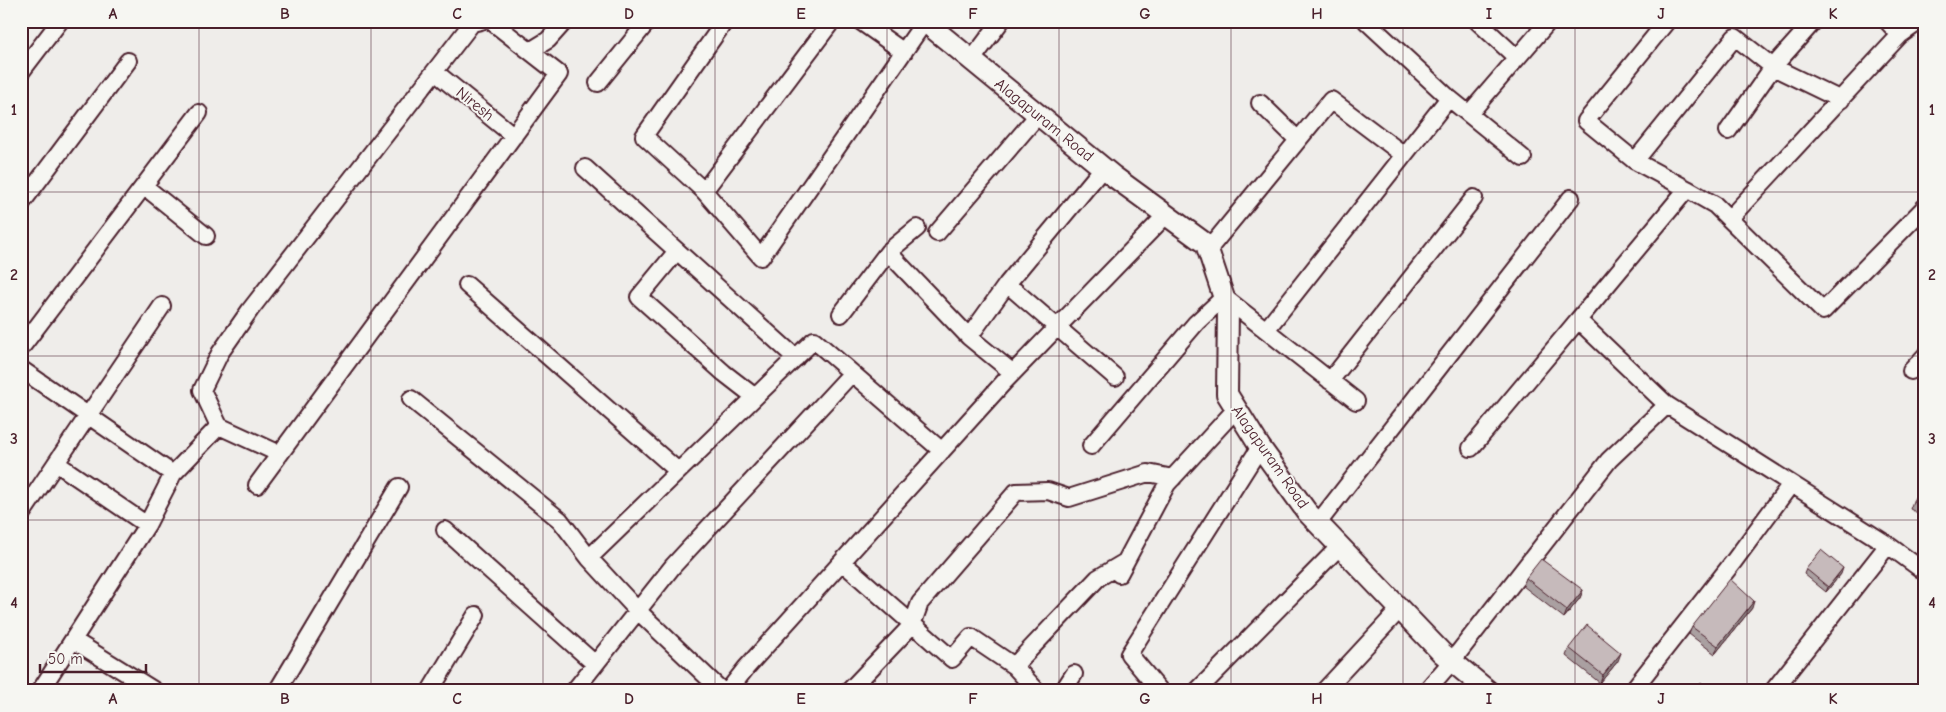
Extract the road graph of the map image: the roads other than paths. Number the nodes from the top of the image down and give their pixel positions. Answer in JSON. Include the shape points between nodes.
{"nodes":[{"id":1,"x":60,"y":21,"type":"edge"},
{"id":2,"x":480,"y":21,"type":"edge"},
{"id":3,"x":491,"y":21,"type":"edge"},
{"id":4,"x":565,"y":21,"type":"edge"},
{"id":5,"x":648,"y":21,"type":"edge"},
{"id":6,"x":725,"y":21,"type":"edge"},
{"id":7,"x":832,"y":21,"type":"edge"},
{"id":8,"x":860,"y":21,"type":"edge"},
{"id":9,"x":1001,"y":21,"type":"edge"},
{"id":10,"x":1366,"y":21,"type":"edge"},
{"id":11,"x":1478,"y":21,"type":"edge"},
{"id":12,"x":1549,"y":21,"type":"edge"},
{"id":13,"x":1667,"y":21,"type":"edge"},
{"id":14,"x":1814,"y":21,"type":"edge"},
{"id":15,"x":1887,"y":21,"type":"edge"},
{"id":16,"x":1920,"y":21,"type":"edge"},
{"id":17,"x":924,"y":22,"type":"edge"},
{"id":18,"x":1900,"y":35,"type":"junction"},
{"id":19,"x":530,"y":51,"type":"junction"},
{"id":20,"x":904,"y":52,"type":"junction"},
{"id":21,"x":1517,"y":58,"type":"junction"},
{"id":22,"x":128,"y":62,"type":"dead end"},
{"id":23,"x":971,"y":62,"type":"junction"},
{"id":24,"x":1773,"y":67,"type":"junction"},
{"id":25,"x":21,"y":72,"type":"edge"},
{"id":26,"x":435,"y":72,"type":"junction"},
{"id":27,"x":598,"y":83,"type":"dead end"},
{"id":28,"x":1448,"y":98,"type":"junction"},
{"id":29,"x":1841,"y":100,"type":"junction"},
{"id":30,"x":1260,"y":104,"type":"dead end"},
{"id":31,"x":199,"y":113,"type":"dead end"},
{"id":32,"x":1468,"y":114,"type":"junction"},
{"id":33,"x":1038,"y":115,"type":"junction"},
{"id":34,"x":1728,"y":131,"type":"dead end"},
{"id":35,"x":514,"y":136,"type":"junction"},
{"id":36,"x":1298,"y":140,"type":"junction"},
{"id":37,"x":1404,"y":155,"type":"junction"},
{"id":38,"x":1523,"y":158,"type":"dead end"},
{"id":39,"x":1635,"y":161,"type":"junction"},
{"id":40,"x":585,"y":168,"type":"dead end"},
{"id":41,"x":1103,"y":168,"type":"junction"},
{"id":42,"x":144,"y":186,"type":"junction"},
{"id":43,"x":1687,"y":189,"type":"junction"},
{"id":44,"x":704,"y":191,"type":"junction"},
{"id":45,"x":1474,"y":198,"type":"dead end"},
{"id":46,"x":1571,"y":198,"type":"dead end"},
{"id":47,"x":21,"y":204,"type":"edge"},
{"id":48,"x":1925,"y":207,"type":"edge"},
{"id":49,"x":1166,"y":215,"type":"junction"},
{"id":50,"x":1729,"y":219,"type":"junction"},
{"id":51,"x":917,"y":228,"type":"dead end"},
{"id":52,"x":937,"y":233,"type":"dead end"},
{"id":53,"x":206,"y":236,"type":"dead end"},
{"id":54,"x":1208,"y":250,"type":"junction"},
{"id":55,"x":677,"y":251,"type":"junction"},
{"id":56,"x":888,"y":252,"type":"junction"},
{"id":57,"x":1007,"y":284,"type":"junction"},
{"id":58,"x":467,"y":285,"type":"dead end"},
{"id":59,"x":1224,"y":298,"type":"junction"},
{"id":60,"x":162,"y":306,"type":"dead end"},
{"id":61,"x":841,"y":314,"type":"dead end"},
{"id":62,"x":1578,"y":320,"type":"junction"},
{"id":63,"x":1057,"y":328,"type":"junction"},
{"id":64,"x":1266,"y":330,"type":"junction"},
{"id":65,"x":969,"y":337,"type":"junction"},
{"id":66,"x":21,"y":348,"type":"edge"},
{"id":67,"x":1925,"y":356,"type":"edge"},
{"id":68,"x":796,"y":358,"type":"junction"},
{"id":69,"x":21,"y":369,"type":"edge"},
{"id":70,"x":1911,"y":371,"type":"dead end"},
{"id":71,"x":852,"y":373,"type":"junction"},
{"id":72,"x":1012,"y":373,"type":"junction"},
{"id":73,"x":1115,"y":377,"type":"dead end"},
{"id":74,"x":1330,"y":381,"type":"junction"},
{"id":75,"x":755,"y":397,"type":"junction"},
{"id":76,"x":410,"y":399,"type":"dead end"},
{"id":77,"x":1356,"y":402,"type":"dead end"},
{"id":78,"x":1667,"y":405,"type":"junction"},
{"id":79,"x":1236,"y":409,"type":"junction"},
{"id":80,"x":88,"y":415,"type":"junction"},
{"id":81,"x":219,"y":426,"type":"junction"},
{"id":82,"x":1091,"y":446,"type":"dead end"},
{"id":83,"x":1260,"y":446,"type":"junction"},
{"id":84,"x":1471,"y":448,"type":"dead end"},
{"id":85,"x":942,"y":451,"type":"junction"},
{"id":86,"x":280,"y":454,"type":"junction"},
{"id":87,"x":56,"y":463,"type":"junction"},
{"id":88,"x":678,"y":471,"type":"junction"},
{"id":89,"x":173,"y":474,"type":"junction"},
{"id":90,"x":1173,"y":478,"type":"junction"},
{"id":91,"x":1791,"y":484,"type":"junction"},
{"id":92,"x":257,"y":485,"type":"dead end"},
{"id":93,"x":399,"y":487,"type":"dead end"},
{"id":94,"x":21,"y":515,"type":"edge"},
{"id":95,"x":1318,"y":523,"type":"junction"},
{"id":96,"x":147,"y":525,"type":"junction"},
{"id":97,"x":445,"y":530,"type":"dead end"},
{"id":98,"x":1888,"y":545,"type":"junction"},
{"id":99,"x":1340,"y":546,"type":"junction"},
{"id":100,"x":589,"y":558,"type":"junction"},
{"id":101,"x":842,"y":562,"type":"junction"},
{"id":102,"x":1925,"y":572,"type":"edge"},
{"id":103,"x":1400,"y":608,"type":"junction"},
{"id":104,"x":638,"y":611,"type":"junction"},
{"id":105,"x":476,"y":615,"type":"dead end"},
{"id":106,"x":912,"y":625,"type":"junction"},
{"id":107,"x":73,"y":640,"type":"junction"},
{"id":108,"x":1452,"y":661,"type":"junction"},
{"id":109,"x":595,"y":664,"type":"junction"},
{"id":110,"x":1014,"y":666,"type":"junction"},
{"id":111,"x":1074,"y":674,"type":"dead end"},
{"id":112,"x":40,"y":691,"type":"edge"},
{"id":113,"x":155,"y":691,"type":"edge"},
{"id":114,"x":276,"y":691,"type":"edge"},
{"id":115,"x":430,"y":691,"type":"edge"},
{"id":116,"x":574,"y":691,"type":"edge"},
{"id":117,"x":722,"y":691,"type":"edge"},
{"id":118,"x":728,"y":691,"type":"edge"},
{"id":119,"x":849,"y":691,"type":"edge"},
{"id":120,"x":1037,"y":691,"type":"edge"},
{"id":121,"x":1063,"y":691,"type":"edge"},
{"id":122,"x":1160,"y":691,"type":"edge"},
{"id":123,"x":1196,"y":691,"type":"edge"},
{"id":124,"x":1324,"y":691,"type":"edge"},
{"id":125,"x":1426,"y":691,"type":"edge"},
{"id":126,"x":1488,"y":691,"type":"edge"},
{"id":127,"x":1632,"y":691,"type":"edge"},
{"id":128,"x":1773,"y":691,"type":"edge"}],
"edges":[{"from":1,"to":25,"type":"street"},
{"from":2,"to":26,"type":"street","via":[[472,23]]},
{"from":3,"to":19,"type":"street"},
{"from":4,"to":19,"type":"street","via":[[548,40]]},
{"from":5,"to":27,"type":"street"},
{"from":6,"to":44,"type":"street","via":[[644,136]]},
{"from":7,"to":44,"type":"street"},
{"from":8,"to":20,"type":"street"},
{"from":9,"to":23,"type":"street"},
{"from":10,"to":28,"type":"street"},
{"from":11,"to":21,"type":"street"},
{"from":12,"to":21,"type":"street"},
{"from":13,"to":39,"type":"street","via":[[1586,122]]},
{"from":14,"to":24,"type":"street"},
{"from":15,"to":18,"type":"street"},
{"from":16,"to":18,"type":"street"},
{"from":17,"to":20,"type":"street"},
{"from":17,"to":23,"type":"main road","name":"Alagapuram Road"},
{"from":18,"to":29,"type":"street"},
{"from":19,"to":35,"type":"street","via":[[560,74]]},
{"from":20,"to":44,"type":"street","via":[[761,257]]},
{"from":21,"to":32,"type":"street"},
{"from":22,"to":47,"type":"street"},
{"from":23,"to":33,"type":"main road","name":"Alagapuram Road"},
{"from":24,"to":29,"type":"street"},
{"from":24,"to":34,"type":"street"},
{"from":24,"to":39,"type":"street","via":[[1735,37]]},
{"from":26,"to":35,"type":"street","name":"Niresh"},
{"from":26,"to":81,"type":"street","via":[[220,353],[202,390]]},
{"from":28,"to":32,"type":"street"},
{"from":28,"to":37,"type":"street"},
{"from":29,"to":50,"type":"street"},
{"from":30,"to":36,"type":"street"},
{"from":31,"to":42,"type":"street"},
{"from":32,"to":38,"type":"street"},
{"from":33,"to":41,"type":"main road","name":"Alagapuram Road"},
{"from":33,"to":52,"type":"street"},
{"from":35,"to":86,"type":"street"},
{"from":36,"to":37,"type":"street","via":[[1330,100]]},
{"from":36,"to":54,"type":"street"},
{"from":37,"to":64,"type":"street"},
{"from":39,"to":43,"type":"street"},
{"from":40,"to":55,"type":"street"},
{"from":41,"to":49,"type":"main road","name":"Alagapuram Road"},
{"from":41,"to":57,"type":"street"},
{"from":42,"to":53,"type":"street"},
{"from":42,"to":66,"type":"street"},
{"from":43,"to":50,"type":"street","via":[[1715,205]]},
{"from":43,"to":62,"type":"street"},
{"from":45,"to":74,"type":"street"},
{"from":46,"to":95,"type":"street"},
{"from":48,"to":50,"type":"street","via":[[1824,311]]},
{"from":49,"to":54,"type":"main road","name":"Alagapuram Road","via":[[1206,244]]},
{"from":49,"to":63,"type":"street"},
{"from":51,"to":56,"type":"street"},
{"from":54,"to":59,"type":"main road","name":"Alagapuram Road"},
{"from":55,"to":68,"type":"street"},
{"from":55,"to":75,"type":"street","via":[[639,297],[724,374]]},
{"from":56,"to":61,"type":"street"},
{"from":56,"to":65,"type":"street"},
{"from":57,"to":63,"type":"street"},
{"from":57,"to":65,"type":"street"},
{"from":58,"to":88,"type":"street"},
{"from":59,"to":64,"type":"street"},
{"from":59,"to":79,"type":"main road","name":"Alagapuram Road","via":[[1228,310],[1227,394]]},
{"from":59,"to":82,"type":"street","via":[[1196,322]]},
{"from":60,"to":80,"type":"street"},
{"from":62,"to":78,"type":"street"},
{"from":62,"to":84,"type":"street"},
{"from":63,"to":72,"type":"street"},
{"from":63,"to":73,"type":"street"},
{"from":64,"to":74,"type":"street"},
{"from":65,"to":72,"type":"street"},
{"from":67,"to":70,"type":"street"},
{"from":68,"to":71,"type":"street","via":[[814,340]]},
{"from":68,"to":75,"type":"street"},
{"from":69,"to":80,"type":"street"},
{"from":71,"to":85,"type":"street"},
{"from":71,"to":104,"type":"street","via":[[673,566]]},
{"from":72,"to":85,"type":"street"},
{"from":74,"to":77,"type":"street"},
{"from":75,"to":88,"type":"street"},
{"from":76,"to":100,"type":"street","via":[[560,520]]},
{"from":78,"to":91,"type":"street"},
{"from":78,"to":108,"type":"street","via":[[1609,460]]},
{"from":79,"to":83,"type":"main road","name":"Alagapuram Road"},
{"from":79,"to":90,"type":"street"},
{"from":80,"to":87,"type":"street"},
{"from":80,"to":89,"type":"street"},
{"from":81,"to":86,"type":"street"},
{"from":81,"to":89,"type":"street"},
{"from":83,"to":95,"type":"main road","name":"Alagapuram Road"},
{"from":83,"to":122,"type":"street","via":[[1129,654]]},
{"from":85,"to":101,"type":"street"},
{"from":86,"to":92,"type":"street"},
{"from":87,"to":94,"type":"street"},
{"from":87,"to":96,"type":"street"},
{"from":88,"to":100,"type":"street"},
{"from":89,"to":96,"type":"street"},
{"from":90,"to":106,"type":"street","via":[[1148,473],[1069,498],[1048,491],[1016,492],[920,603]]},
{"from":90,"to":110,"type":"street","via":[[1122,568],[1098,578]]},
{"from":91,"to":98,"type":"street"},
{"from":91,"to":127,"type":"street"},
{"from":93,"to":114,"type":"street"},
{"from":95,"to":99,"type":"main road","name":"Alagapuram Road"},
{"from":96,"to":107,"type":"street"},
{"from":97,"to":109,"type":"street"},
{"from":98,"to":102,"type":"street"},
{"from":98,"to":128,"type":"street"},
{"from":99,"to":103,"type":"main road","name":"Alagapuram Road"},
{"from":99,"to":123,"type":"street"},
{"from":100,"to":104,"type":"street"},
{"from":101,"to":106,"type":"street"},
{"from":101,"to":118,"type":"street"},
{"from":103,"to":108,"type":"main road","name":"Alagapuram Road"},
{"from":103,"to":124,"type":"street"},
{"from":104,"to":109,"type":"street"},
{"from":104,"to":117,"type":"street"},
{"from":105,"to":115,"type":"street"},
{"from":106,"to":110,"type":"street","via":[[952,659],[971,637]]},
{"from":106,"to":119,"type":"street"},
{"from":107,"to":112,"type":"street"},
{"from":107,"to":113,"type":"street"},
{"from":108,"to":125,"type":"street"},
{"from":108,"to":126,"type":"main road","name":"Alagapuram Road"},
{"from":109,"to":116,"type":"street"},
{"from":110,"to":120,"type":"street"},
{"from":111,"to":121,"type":"street"}]}
